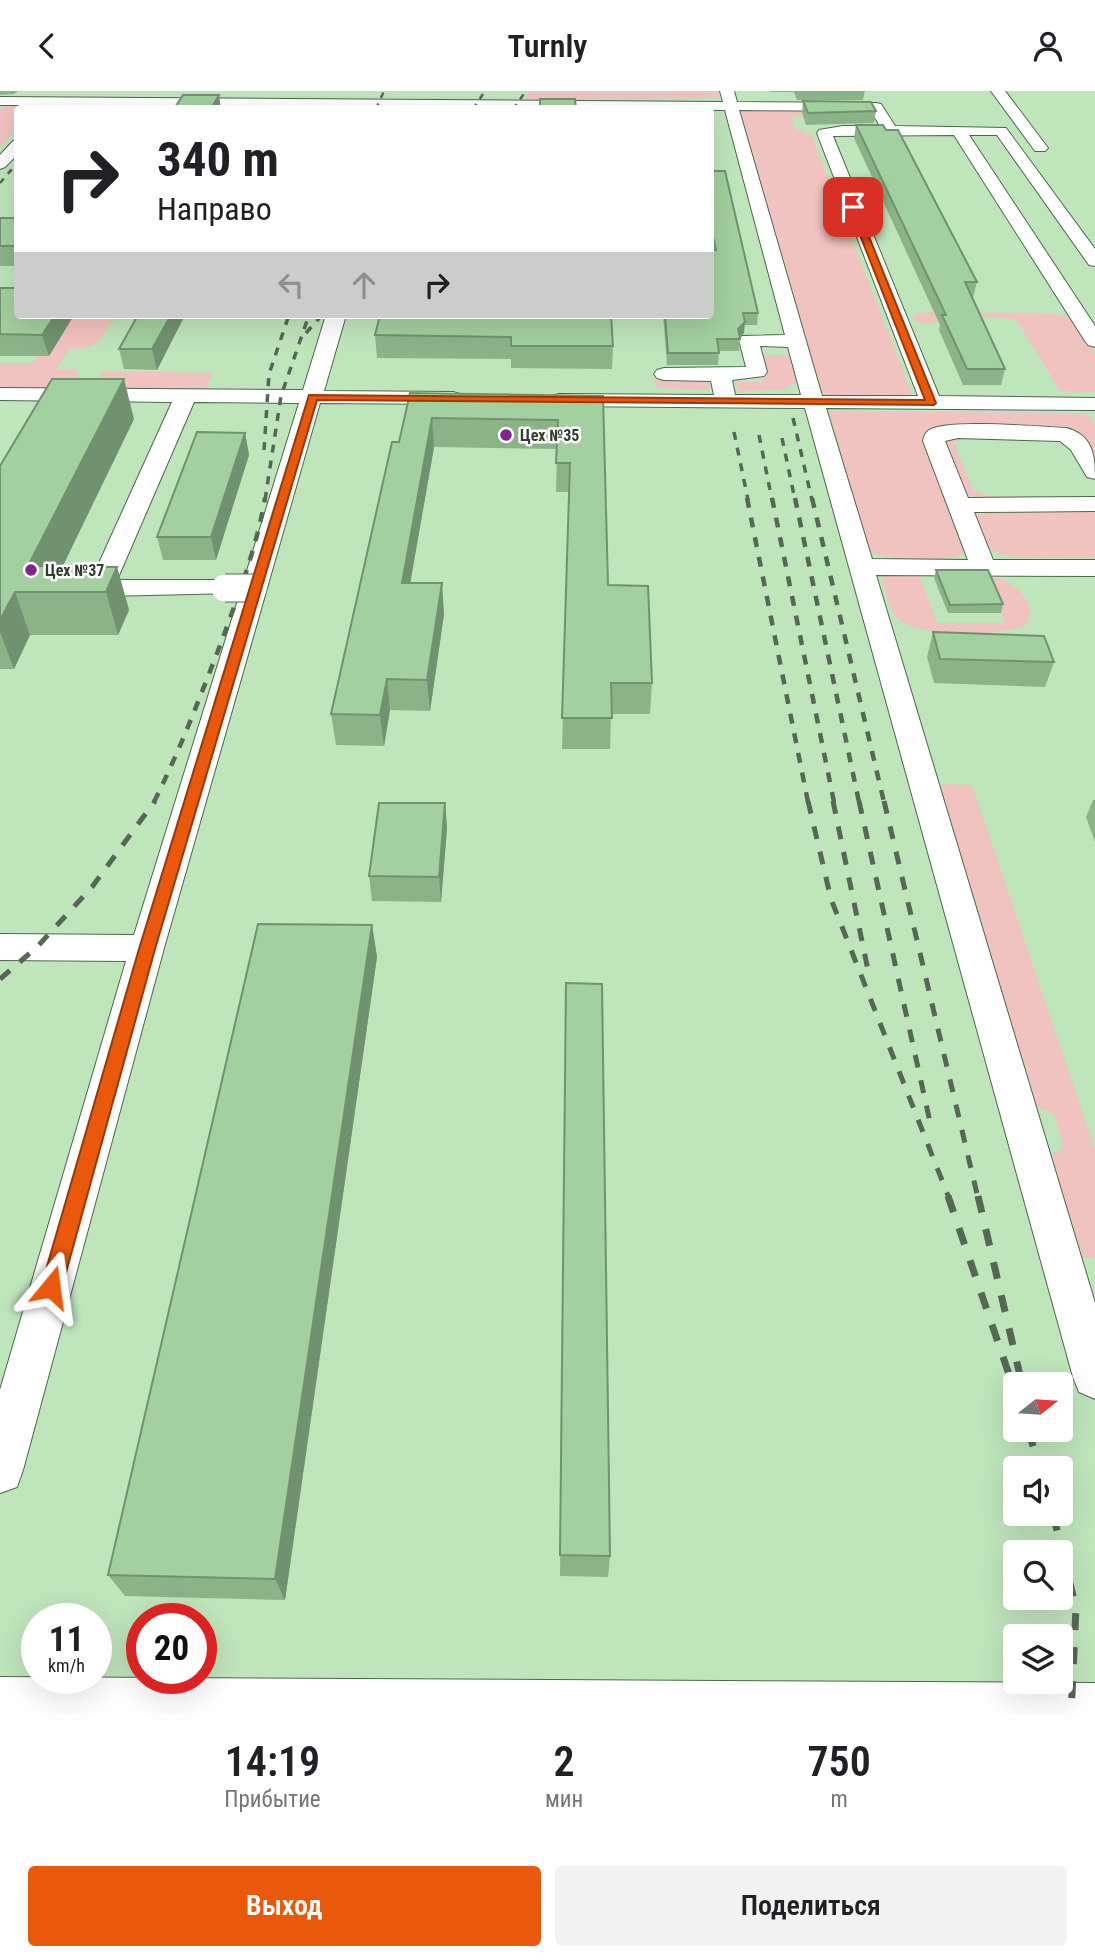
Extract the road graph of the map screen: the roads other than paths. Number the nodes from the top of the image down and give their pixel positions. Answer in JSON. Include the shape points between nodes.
{"nodes":[{"id":1,"x":94,"y":91,"type":"edge"},
{"id":2,"x":142,"y":91,"type":"edge"},
{"id":3,"x":998,"y":91,"type":"edge"},
{"id":4,"x":296,"y":97,"type":"edge"},
{"id":5,"x":729,"y":98,"type":"edge"},
{"id":6,"x":57,"y":100,"type":"edge"},
{"id":7,"x":0,"y":101,"type":"edge"},
{"id":8,"x":397,"y":101,"type":"edge"},
{"id":9,"x":890,"y":130,"type":"junction"},
{"id":10,"x":959,"y":131,"type":"junction"},
{"id":11,"x":14,"y":148,"type":"edge"},
{"id":12,"x":1048,"y":158,"type":"dead end"},
{"id":13,"x":0,"y":164,"type":"edge"},
{"id":14,"x":1095,"y":261,"type":"edge"},
{"id":15,"x":335,"y":319,"type":"edge"},
{"id":16,"x":797,"y":341,"type":"junction"},
{"id":17,"x":1095,"y":341,"type":"edge"},
{"id":18,"x":664,"y":374,"type":"dead end"},
{"id":19,"x":720,"y":375,"type":"junction"},
{"id":20,"x":0,"y":394,"type":"edge"},
{"id":21,"x":186,"y":395,"type":"junction"},
{"id":22,"x":312,"y":397,"type":"junction"},
{"id":23,"x":478,"y":399,"type":"edge"},
{"id":24,"x":533,"y":399,"type":"edge"},
{"id":25,"x":726,"y":402,"type":"junction"},
{"id":26,"x":814,"y":403,"type":"junction"},
{"id":27,"x":931,"y":403,"type":"junction"},
{"id":28,"x":1095,"y":404,"type":"edge"},
{"id":29,"x":1095,"y":472,"type":"edge"},
{"id":30,"x":1095,"y":504,"type":"edge"},
{"id":31,"x":958,"y":505,"type":"junction"},
{"id":32,"x":861,"y":568,"type":"junction"},
{"id":33,"x":984,"y":568,"type":"junction"},
{"id":34,"x":1095,"y":568,"type":"edge"},
{"id":35,"x":244,"y":588,"type":"junction"},
{"id":36,"x":0,"y":947,"type":"edge"},
{"id":37,"x":147,"y":949,"type":"junction"},
{"id":38,"x":1095,"y":1377,"type":"edge"},
{"id":39,"x":0,"y":1470,"type":"edge"},
{"id":40,"x":0,"y":1703,"type":"edge"},
{"id":41,"x":1095,"y":1709,"type":"edge"}],
"edges":[{"from":1,"to":2,"type":"street"},
{"from":3,"to":12,"type":"street"},
{"from":4,"to":6,"type":"street"},
{"from":4,"to":8,"type":"street"},
{"from":5,"to":8,"type":"street"},
{"from":5,"to":9,"type":"street","via":[[876,107]]},
{"from":5,"to":16,"type":"street"},
{"from":6,"to":7,"type":"street"},
{"from":9,"to":10,"type":"street"},
{"from":9,"to":27,"type":"street","via":[[824,133]]},
{"from":10,"to":14,"type":"street","via":[[1001,131]]},
{"from":10,"to":17,"type":"street"},
{"from":11,"to":13,"type":"street"},
{"from":15,"to":22,"type":"street"},
{"from":16,"to":19,"type":"street","via":[[749,341],[757,372]]},
{"from":16,"to":26,"type":"street"},
{"from":18,"to":19,"type":"street"},
{"from":19,"to":25,"type":"street"},
{"from":20,"to":21,"type":"street"},
{"from":21,"to":22,"type":"street"},
{"from":21,"to":35,"type":"street","via":[[103,583],[107,588]]},
{"from":22,"to":23,"type":"street"},
{"from":22,"to":35,"type":"street"},
{"from":24,"to":25,"type":"street"},
{"from":25,"to":26,"type":"street"},
{"from":26,"to":27,"type":"street"},
{"from":26,"to":32,"type":"street"},
{"from":27,"to":28,"type":"street"},
{"from":29,"to":31,"type":"street","via":[[1080,446],[1066,435],[943,432],[934,442]]},
{"from":30,"to":31,"type":"street"},
{"from":31,"to":33,"type":"street"},
{"from":32,"to":33,"type":"street"},
{"from":32,"to":38,"type":"street"},
{"from":33,"to":34,"type":"street"},
{"from":35,"to":37,"type":"street"},
{"from":36,"to":37,"type":"street"},
{"from":37,"to":39,"type":"street"},
{"from":40,"to":41,"type":"street"}]}
